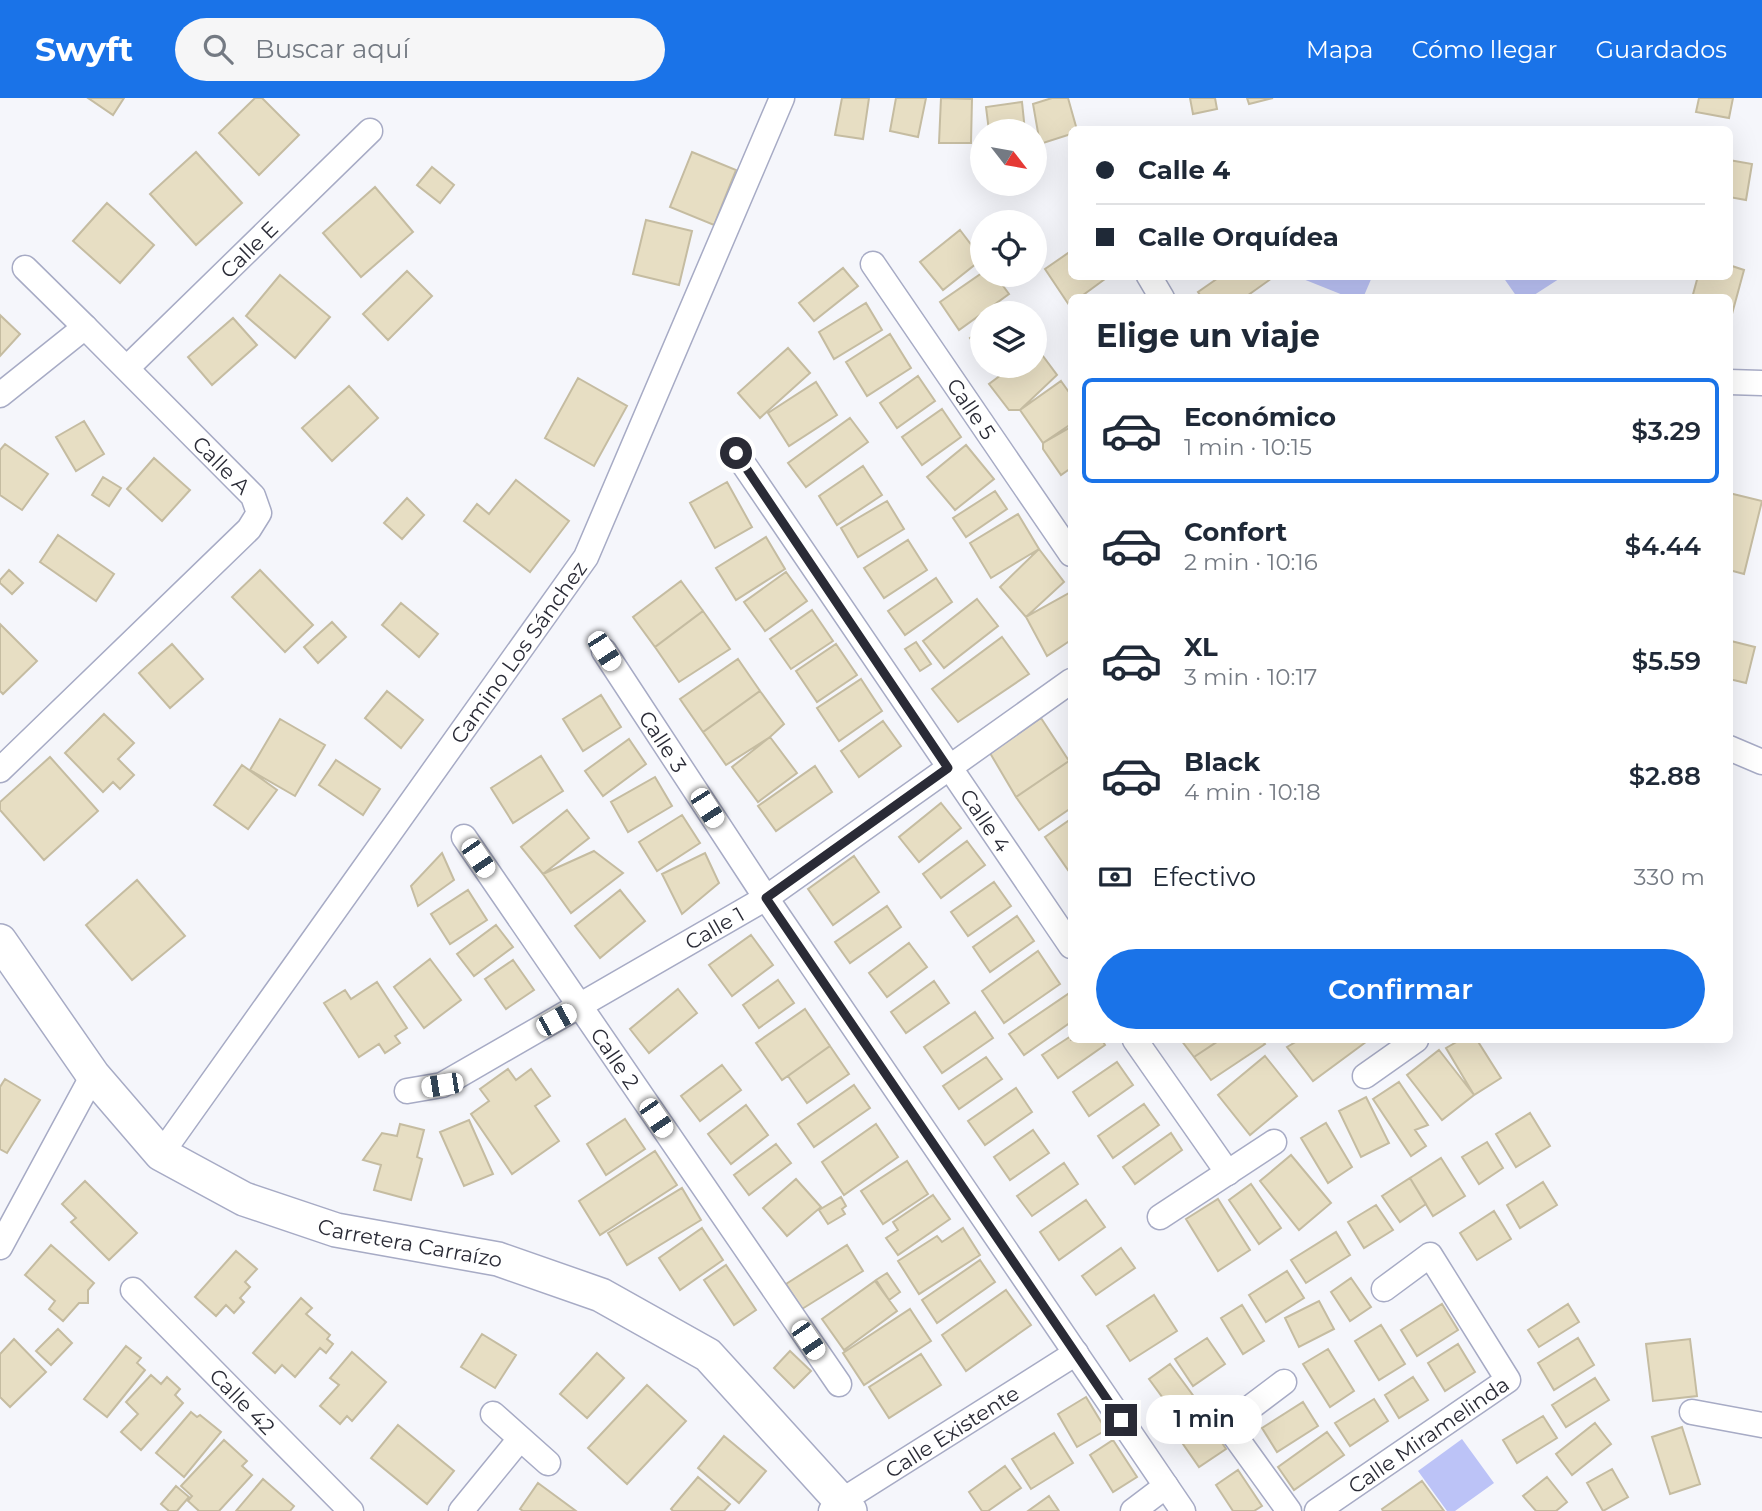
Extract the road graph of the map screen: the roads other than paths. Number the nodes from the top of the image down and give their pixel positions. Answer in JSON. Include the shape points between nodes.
{"nodes":[{"id":1,"x":782,"y":98,"type":"edge"},
{"id":2,"x":370,"y":131,"type":"dead end"},
{"id":3,"x":873,"y":264,"type":"dead end"},
{"id":4,"x":25,"y":268,"type":"dead end"},
{"id":5,"x":85,"y":327,"type":"junction"},
{"id":6,"x":127,"y":368,"type":"junction"},
{"id":7,"x":1733,"y":382,"type":"edge"},
{"id":8,"x":1762,"y":383,"type":"edge"},
{"id":9,"x":0,"y":395,"type":"edge"},
{"id":10,"x":736,"y":453,"type":"dead end"},
{"id":11,"x":1068,"y":550,"type":"edge"},
{"id":12,"x":604,"y":651,"type":"dead end"},
{"id":13,"x":1068,"y":683,"type":"edge"},
{"id":14,"x":1733,"y":750,"type":"edge"},
{"id":15,"x":1762,"y":762,"type":"edge"},
{"id":16,"x":948,"y":768,"type":"junction"},
{"id":17,"x":0,"y":770,"type":"edge"},
{"id":18,"x":464,"y":837,"type":"dead end"},
{"id":19,"x":766,"y":898,"type":"junction"},
{"id":20,"x":0,"y":942,"type":"edge"},
{"id":21,"x":1068,"y":942,"type":"edge"},
{"id":22,"x":580,"y":1007,"type":"junction"},
{"id":23,"x":1137,"y":1043,"type":"edge"},
{"id":24,"x":1405,"y":1043,"type":"edge"},
{"id":25,"x":93,"y":1075,"type":"junction"},
{"id":26,"x":1365,"y":1076,"type":"dead end"},
{"id":27,"x":407,"y":1091,"type":"dead end"},
{"id":28,"x":1274,"y":1142,"type":"dead end"},
{"id":29,"x":162,"y":1154,"type":"junction"},
{"id":30,"x":1228,"y":1173,"type":"junction"},
{"id":31,"x":1160,"y":1217,"type":"dead end"},
{"id":32,"x":0,"y":1247,"type":"edge"},
{"id":33,"x":1384,"y":1289,"type":"dead end"},
{"id":34,"x":133,"y":1290,"type":"dead end"},
{"id":35,"x":1076,"y":1353,"type":"junction"},
{"id":36,"x":1284,"y":1382,"type":"dead end"},
{"id":37,"x":839,"y":1384,"type":"dead end"},
{"id":38,"x":1692,"y":1412,"type":"dead end"},
{"id":39,"x":493,"y":1414,"type":"dead end"},
{"id":40,"x":1762,"y":1425,"type":"edge"},
{"id":41,"x":519,"y":1440,"type":"junction"},
{"id":42,"x":548,"y":1463,"type":"dead end"},
{"id":43,"x":1166,"y":1486,"type":"junction"},
{"id":44,"x":840,"y":1508,"type":"edge"},
{"id":45,"x":351,"y":1511,"type":"edge"},
{"id":46,"x":461,"y":1511,"type":"edge"},
{"id":47,"x":1133,"y":1511,"type":"edge"},
{"id":48,"x":1183,"y":1511,"type":"edge"},
{"id":49,"x":1289,"y":1511,"type":"edge"},
{"id":50,"x":1317,"y":1511,"type":"edge"}],
"edges":[{"from":1,"to":29,"type":"street","name":"Camino Los Sánchez","via":[[586,557]]},
{"from":2,"to":6,"type":"street","name":"Calle E"},
{"from":3,"to":11,"type":"street","name":"Calle 5"},
{"from":4,"to":5,"type":"street","name":"Calle A"},
{"from":5,"to":6,"type":"street","name":"Calle A"},
{"from":5,"to":9,"type":"street"},
{"from":6,"to":17,"type":"street","name":"Calle A","via":[[253,496],[259,513],[249,529]]},
{"from":7,"to":8,"type":"street"},
{"from":10,"to":16,"type":"street","name":"Calle 4"},
{"from":12,"to":19,"type":"street","name":"Calle 3"},
{"from":13,"to":16,"type":"street","name":"Calle 1"},
{"from":14,"to":15,"type":"street"},
{"from":16,"to":19,"type":"street","name":"Calle 1"},
{"from":16,"to":21,"type":"street","name":"Calle 4"},
{"from":18,"to":22,"type":"street","name":"Calle 2"},
{"from":19,"to":22,"type":"street","name":"Calle 1"},
{"from":19,"to":35,"type":"street","name":"Calle 3"},
{"from":20,"to":25,"type":"street","name":"Carretera Carraízo"},
{"from":22,"to":27,"type":"street","name":"Calle 1","via":[[442,1085]]},
{"from":22,"to":37,"type":"street","name":"Calle 2"},
{"from":23,"to":30,"type":"street"},
{"from":24,"to":26,"type":"street"},
{"from":25,"to":29,"type":"street","name":"Carretera Carraízo"},
{"from":25,"to":32,"type":"street"},
{"from":28,"to":30,"type":"street"},
{"from":29,"to":44,"type":"street","name":"Carretera Carraízo","via":[[244,1199],[336,1230],[498,1259],[601,1295],[708,1355]]},
{"from":30,"to":31,"type":"street"},
{"from":33,"to":50,"type":"street","name":"Calle Miramelinda","via":[[1430,1255],[1508,1380]]},
{"from":34,"to":45,"type":"street","name":"Calle 42"},
{"from":35,"to":43,"type":"street","name":"Calle 3"},
{"from":35,"to":44,"type":"street","name":"Calle Existente"},
{"from":36,"to":49,"type":"street","via":[[1227,1425]]},
{"from":38,"to":40,"type":"street"},
{"from":39,"to":41,"type":"street"},
{"from":41,"to":42,"type":"street"},
{"from":41,"to":46,"type":"street"},
{"from":43,"to":47,"type":"street"},
{"from":43,"to":48,"type":"street","name":"Calle 3"}]}
